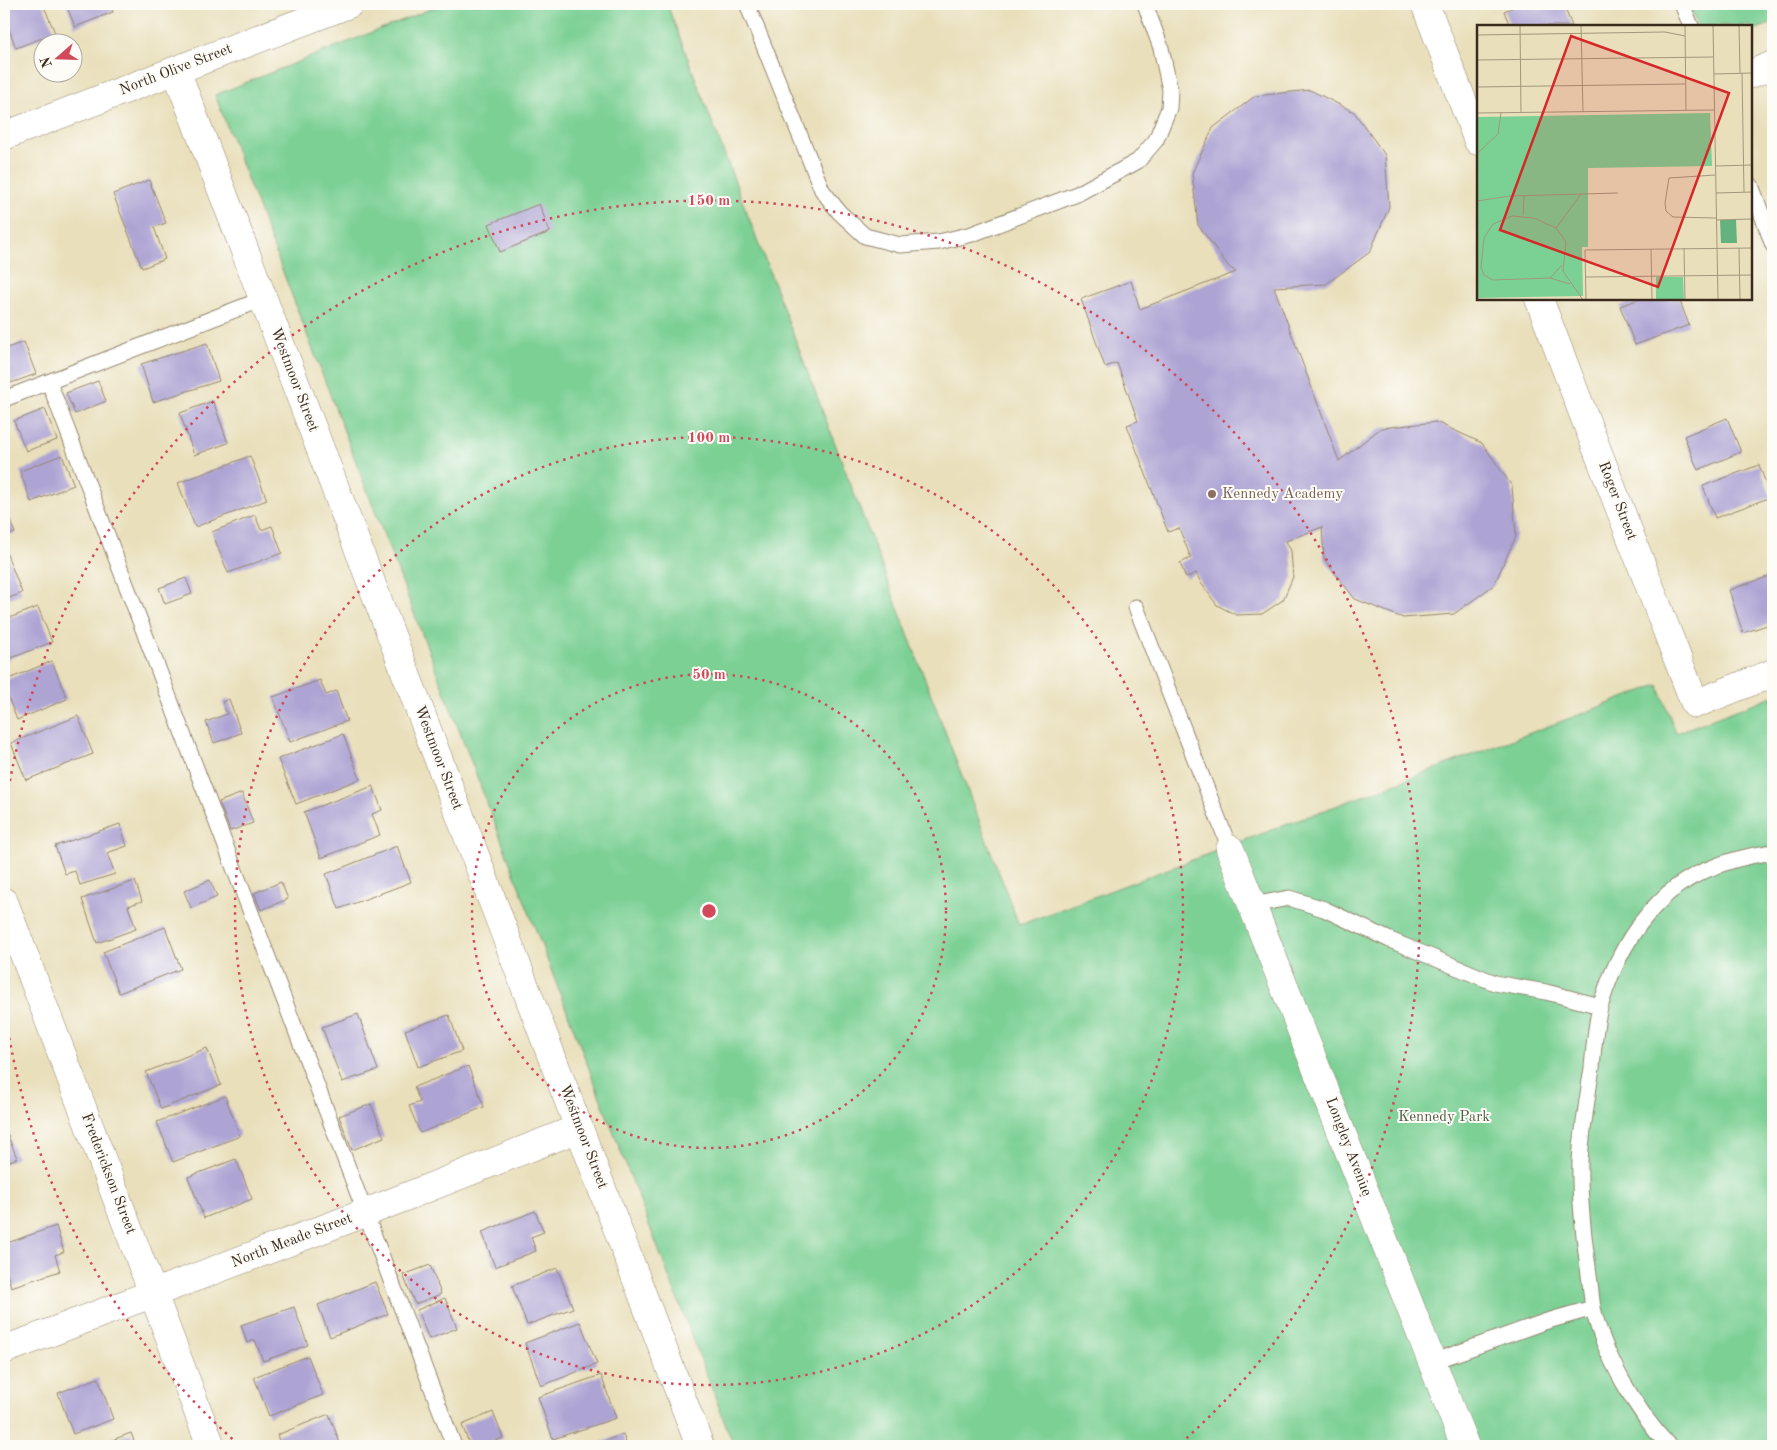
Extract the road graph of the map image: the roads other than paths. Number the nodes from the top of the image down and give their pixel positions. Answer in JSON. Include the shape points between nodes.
{"nodes":[{"id":1,"x":349,"y":4,"type":"edge"},
{"id":2,"x":747,"y":4,"type":"edge"},
{"id":3,"x":1145,"y":4,"type":"edge"},
{"id":4,"x":1425,"y":4,"type":"edge"},
{"id":5,"x":1682,"y":4,"type":"edge"},
{"id":6,"x":1691,"y":25,"type":"edge"},
{"id":7,"x":1773,"y":65,"type":"edge"},
{"id":8,"x":176,"y":70,"type":"junction"},
{"id":9,"x":1752,"y":74,"type":"edge"},
{"id":10,"x":4,"y":136,"type":"edge"},
{"id":11,"x":1477,"y":138,"type":"edge"},
{"id":12,"x":1752,"y":188,"type":"edge"},
{"id":13,"x":1773,"y":245,"type":"edge"},
{"id":14,"x":263,"y":299,"type":"junction"},
{"id":15,"x":1539,"y":300,"type":"edge"},
{"id":16,"x":49,"y":382,"type":"junction"},
{"id":17,"x":4,"y":398,"type":"edge"},
{"id":18,"x":1136,"y":607,"type":"dead end"},
{"id":19,"x":1773,"y":673,"type":"edge"},
{"id":20,"x":1230,"y":849,"type":"joint"},
{"id":21,"x":1773,"y":852,"type":"edge"},
{"id":22,"x":4,"y":902,"type":"edge"},
{"id":23,"x":1253,"y":905,"type":"junction"},
{"id":24,"x":1600,"y":1006,"type":"junction"},
{"id":25,"x":579,"y":1128,"type":"junction"},
{"id":26,"x":365,"y":1213,"type":"junction"},
{"id":27,"x":153,"y":1293,"type":"junction"},
{"id":28,"x":1593,"y":1308,"type":"junction"},
{"id":29,"x":4,"y":1350,"type":"edge"},
{"id":30,"x":1432,"y":1362,"type":"junction"},
{"id":31,"x":211,"y":1446,"type":"edge"},
{"id":32,"x":454,"y":1446,"type":"edge"},
{"id":33,"x":700,"y":1446,"type":"edge"},
{"id":34,"x":1465,"y":1446,"type":"edge"},
{"id":35,"x":1668,"y":1446,"type":"edge"}],
"edges":[{"from":1,"to":8,"type":"street","name":"North Olive Street"},
{"from":2,"to":3,"type":"lane","via":[[822,190],[839,212],[865,236],[900,245],[939,242],[972,234],[1077,194],[1138,160],[1156,140],[1169,108],[1170,90],[1161,48]]},
{"from":4,"to":11,"type":"street"},
{"from":5,"to":6,"type":"lane"},
{"from":7,"to":9,"type":"street"},
{"from":8,"to":10,"type":"street","name":"North Olive Street"},
{"from":8,"to":14,"type":"street","name":"Westmoor Street"},
{"from":12,"to":13,"type":"lane"},
{"from":14,"to":16,"type":"lane"},
{"from":14,"to":25,"type":"street","name":"Westmoor Street"},
{"from":15,"to":19,"type":"street","name":"Roger Street","via":[[1695,704]]},
{"from":16,"to":17,"type":"lane"},
{"from":16,"to":26,"type":"lane"},
{"from":18,"to":20,"type":"lane"},
{"from":20,"to":23,"type":"street","name":"Longley Avenue"},
{"from":21,"to":24,"type":"lane","via":[[1710,867],[1684,880],[1658,903],[1632,936],[1613,970]]},
{"from":22,"to":27,"type":"street","name":"Frederickson Street"},
{"from":23,"to":24,"type":"lane","via":[[1289,898],[1324,908],[1390,940],[1494,983]]},
{"from":23,"to":30,"type":"street","name":"Longley Avenue"},
{"from":24,"to":28,"type":"lane","via":[[1580,1163],[1581,1214]]},
{"from":25,"to":26,"type":"street","name":"North Meade Street"},
{"from":25,"to":33,"type":"street","name":"Westmoor Street"},
{"from":26,"to":27,"type":"street","name":"North Meade Street"},
{"from":26,"to":32,"type":"lane"},
{"from":27,"to":29,"type":"street","name":"North Meade Street"},
{"from":27,"to":31,"type":"street","name":"Frederickson Street"},
{"from":28,"to":30,"type":"lane"},
{"from":28,"to":35,"type":"lane","via":[[1629,1394]]},
{"from":30,"to":34,"type":"street","name":"Longley Avenue"}]}
